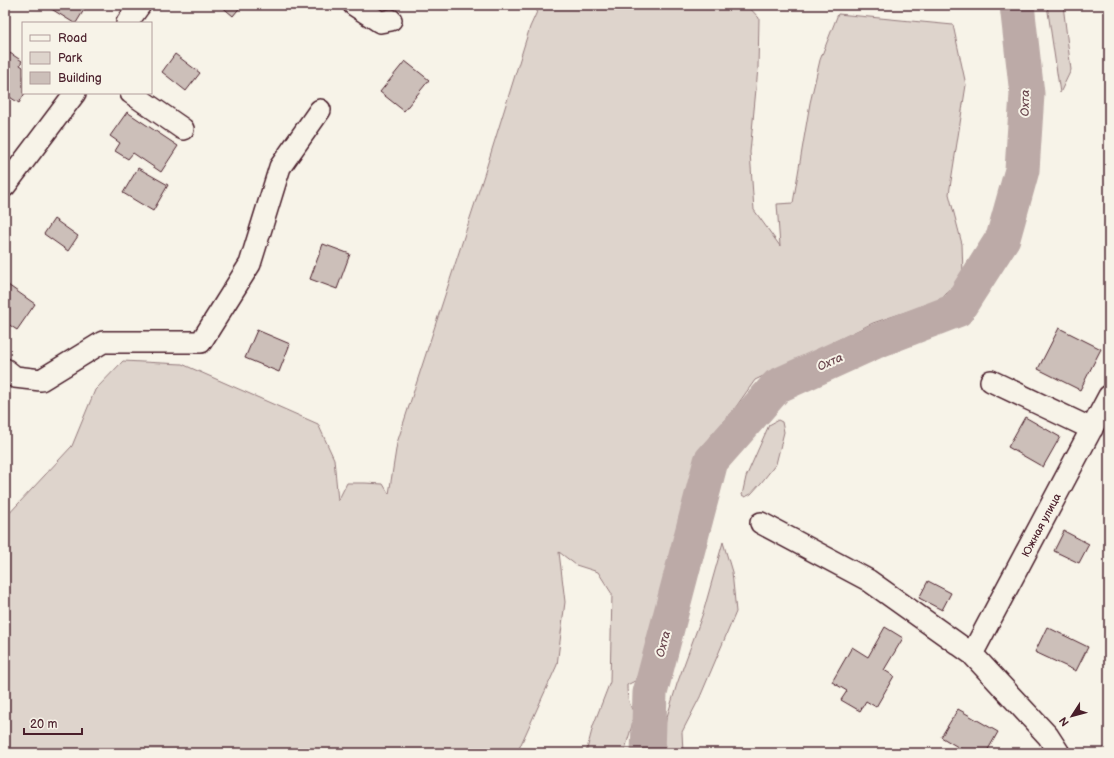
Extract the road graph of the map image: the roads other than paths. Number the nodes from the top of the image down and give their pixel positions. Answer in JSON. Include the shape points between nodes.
{"nodes":[{"id":1,"x":140,"y":5,"type":"edge"},
{"id":2,"x":354,"y":5,"type":"edge"},
{"id":3,"x":391,"y":20,"type":"dead end"},
{"id":4,"x":128,"y":22,"type":"edge"},
{"id":5,"x":74,"y":94,"type":"edge"},
{"id":6,"x":132,"y":94,"type":"edge"},
{"id":7,"x":320,"y":110,"type":"dead end"},
{"id":8,"x":183,"y":129,"type":"dead end"},
{"id":9,"x":5,"y":186,"type":"edge"},
{"id":10,"x":5,"y":369,"type":"edge"},
{"id":11,"x":991,"y":381,"type":"dead end"},
{"id":12,"x":1109,"y":396,"type":"edge"},
{"id":13,"x":1092,"y":429,"type":"junction"},
{"id":14,"x":761,"y":523,"type":"dead end"},
{"id":15,"x":972,"y":654,"type":"junction"},
{"id":16,"x":1059,"y":753,"type":"edge"}],
"edges":[{"from":1,"to":4,"type":"street"},
{"from":2,"to":3,"type":"street","via":[[380,22]]},
{"from":5,"to":9,"type":"street"},
{"from":6,"to":8,"type":"street"},
{"from":7,"to":10,"type":"street","via":[[280,167],[250,264],[201,342],[103,342],[41,380],[15,377]]},
{"from":11,"to":13,"type":"street"},
{"from":12,"to":13,"type":"street","name":"Южная улица"},
{"from":13,"to":15,"type":"street","name":"Южная улица"},
{"from":14,"to":15,"type":"street","via":[[868,580]]},
{"from":15,"to":16,"type":"street","via":[[1048,736]]}]}
